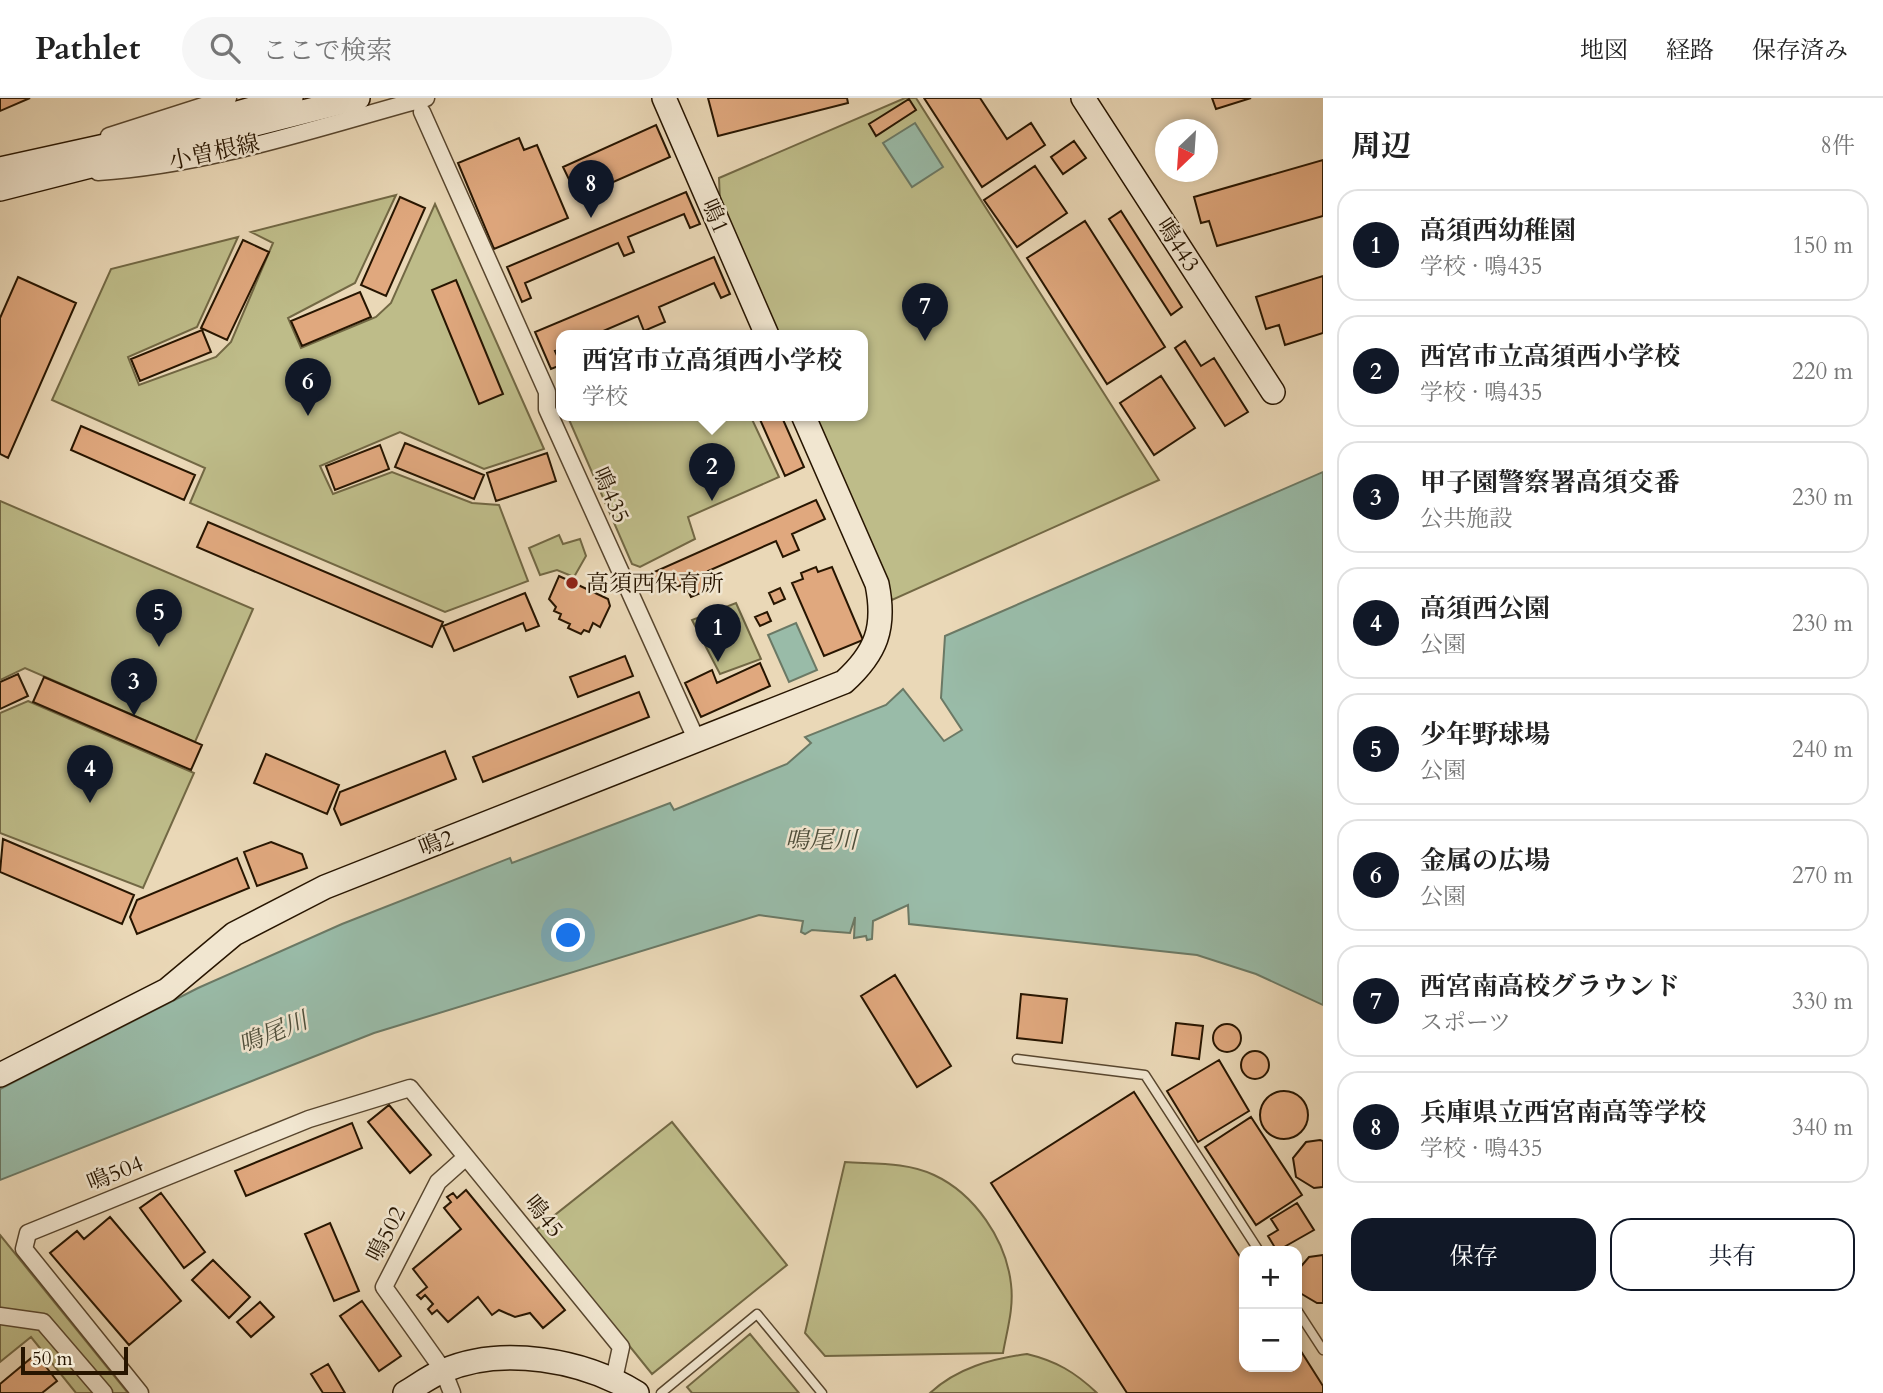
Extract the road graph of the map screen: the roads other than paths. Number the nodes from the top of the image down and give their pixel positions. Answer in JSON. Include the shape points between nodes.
{"nodes":[{"id":1,"x":291,"y":98,"type":"edge"},
{"id":2,"x":358,"y":98,"type":"edge"},
{"id":3,"x":664,"y":98,"type":"edge"},
{"id":4,"x":1083,"y":98,"type":"edge"},
{"id":5,"x":424,"y":105,"type":"edge"},
{"id":6,"x":231,"y":115,"type":"edge"},
{"id":7,"x":0,"y":169,"type":"edge"},
{"id":8,"x":65,"y":174,"type":"junction"},
{"id":9,"x":0,"y":190,"type":"edge"},
{"id":10,"x":765,"y":330,"type":"edge"},
{"id":11,"x":1273,"y":392,"type":"dead end"},
{"id":12,"x":806,"y":421,"type":"edge"},
{"id":13,"x":697,"y":741,"type":"junction"},
{"id":14,"x":1017,"y":1059,"type":"dead end"},
{"id":15,"x":0,"y":1075,"type":"edge"},
{"id":16,"x":410,"y":1088,"type":"joint"},
{"id":17,"x":466,"y":1157,"type":"junction"},
{"id":18,"x":1256,"y":1246,"type":"edge"},
{"id":19,"x":0,"y":1317,"type":"edge"},
{"id":20,"x":1302,"y":1318,"type":"edge"},
{"id":21,"x":1323,"y":1350,"type":"edge"},
{"id":22,"x":443,"y":1370,"type":"junction"},
{"id":23,"x":614,"y":1379,"type":"junction"},
{"id":24,"x":104,"y":1393,"type":"edge"},
{"id":25,"x":140,"y":1393,"type":"edge"},
{"id":26,"x":405,"y":1393,"type":"edge"},
{"id":27,"x":452,"y":1393,"type":"edge"},
{"id":28,"x":637,"y":1393,"type":"edge"},
{"id":29,"x":661,"y":1393,"type":"edge"},
{"id":30,"x":822,"y":1393,"type":"edge"}],
"edges":[{"from":1,"to":6,"type":"street"},
{"from":2,"to":6,"type":"street"},
{"from":3,"to":10,"type":"street","name":"鳴1"},
{"from":4,"to":11,"type":"street","name":"鳴443"},
{"from":5,"to":8,"type":"street","name":"小曽根線","via":[[222,153],[125,170]]},
{"from":5,"to":13,"type":"street","name":"鳴435","via":[[547,392],[547,409]]},
{"from":6,"to":7,"type":"street"},
{"from":6,"to":8,"type":"street"},
{"from":8,"to":9,"type":"street","name":"小曽根線"},
{"from":12,"to":13,"type":"street","name":"鳴2","via":[[877,584],[882,608],[878,636],[866,662],[844,682]]},
{"from":13,"to":15,"type":"street","name":"鳴2","via":[[325,887],[234,934],[167,990]]},
{"from":14,"to":18,"type":"lane","via":[[1145,1075]]},
{"from":16,"to":17,"type":"street","name":"鳴45"},
{"from":16,"to":25,"type":"street","name":"鳴504","via":[[309,1119],[28,1233],[24,1249]]},
{"from":17,"to":22,"type":"street","name":"鳴502","via":[[438,1182],[384,1287]]},
{"from":17,"to":23,"type":"street","name":"鳴45","via":[[621,1347]]},
{"from":19,"to":24,"type":"street","via":[[43,1322]]},
{"from":20,"to":21,"type":"lane"},
{"from":22,"to":23,"type":"street","via":[[511,1358],[575,1367]]},
{"from":22,"to":26,"type":"street"},
{"from":22,"to":27,"type":"street"},
{"from":23,"to":28,"type":"street"},
{"from":29,"to":30,"type":"lane","via":[[757,1314]]}]}
